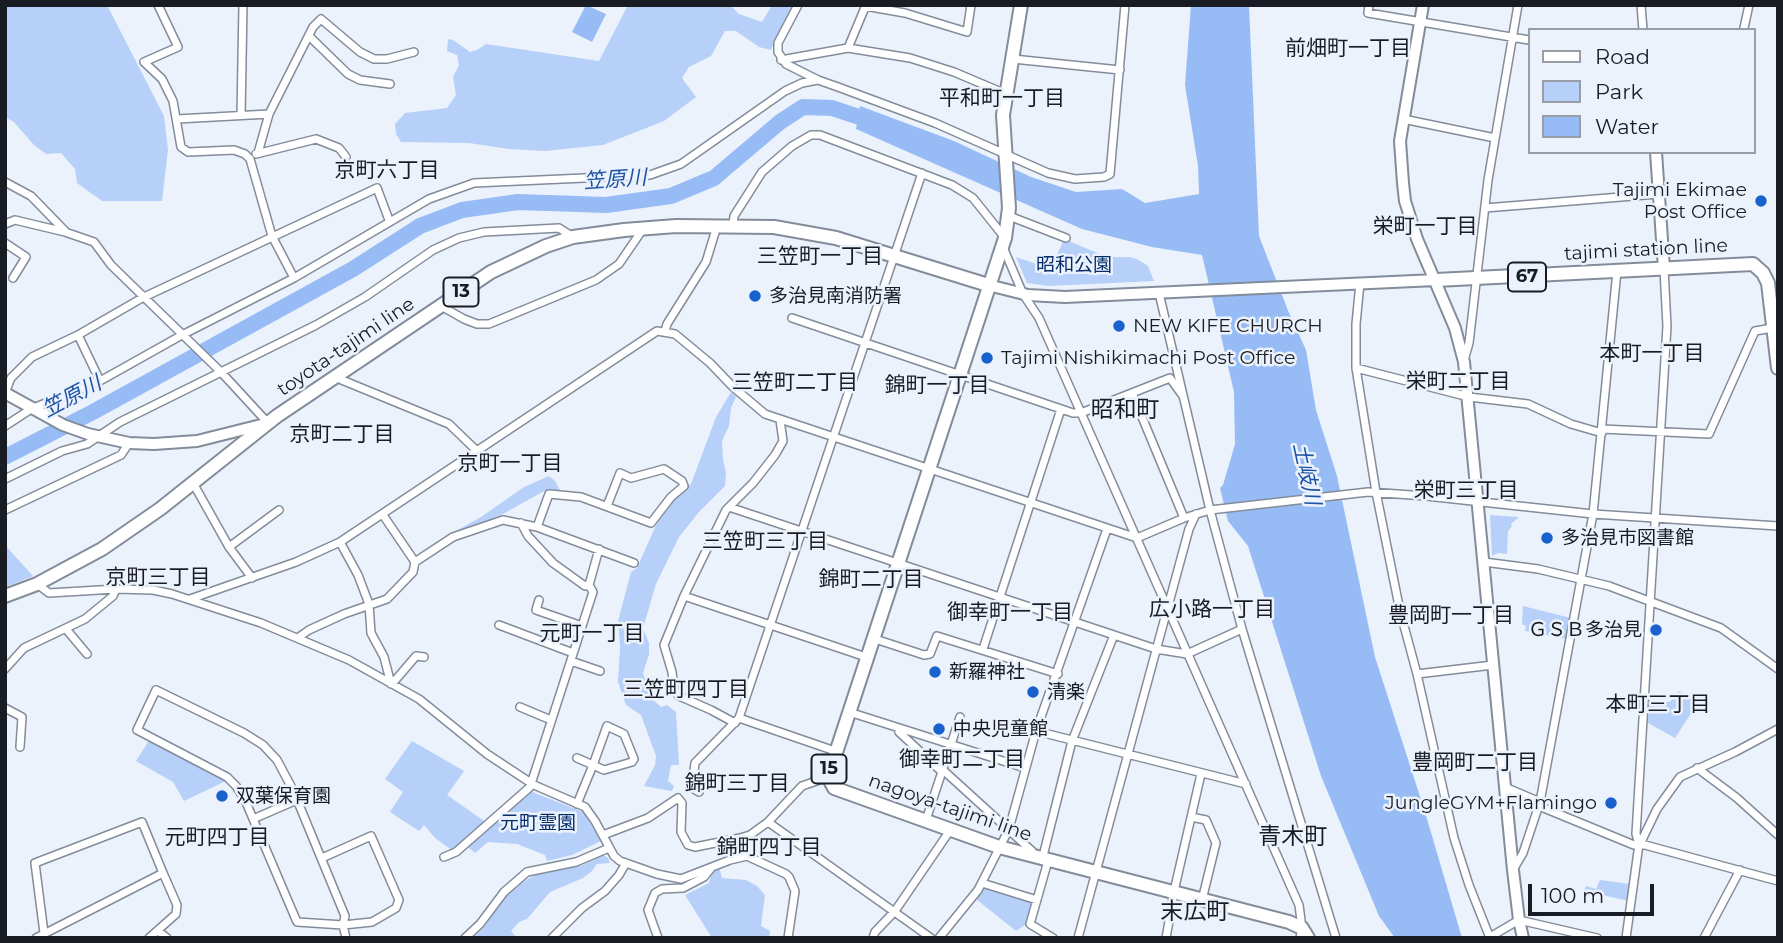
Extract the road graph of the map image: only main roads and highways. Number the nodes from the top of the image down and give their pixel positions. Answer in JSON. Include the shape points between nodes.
{"nodes":[{"id":1,"x":1021,"y":5,"type":"edge"},
{"id":2,"x":1423,"y":5,"type":"edge"},
{"id":3,"x":1656,"y":154,"type":"edge"},
{"id":4,"x":1664,"y":269,"type":"junction"},
{"id":5,"x":1436,"y":280,"type":"junction"},
{"id":6,"x":988,"y":285,"type":"junction"},
{"id":7,"x":1778,"y":368,"type":"edge"},
{"id":8,"x":5,"y":393,"type":"edge"},
{"id":9,"x":268,"y":423,"type":"junction"},
{"id":10,"x":5,"y":596,"type":"edge"},
{"id":11,"x":1303,"y":934,"type":"edge"},
{"id":12,"x":1523,"y":938,"type":"edge"}],
"edges":[{"from":1,"to":6,"type":"main road","number":"15","via":[[1003,115],[1009,212]]},
{"from":2,"to":5,"type":"main road","via":[[1400,141],[1405,201]]},
{"from":3,"to":4,"type":"main road"},
{"from":4,"to":5,"type":"main road","name":"tajimi station line","number":"67"},
{"from":4,"to":7,"type":"main road","name":"tajimi station line","number":"67","via":[[1753,264],[1768,283]]},
{"from":5,"to":6,"type":"main road","via":[[1065,297],[1023,294]]},
{"from":5,"to":12,"type":"main road","via":[[1455,328],[1469,397]]},
{"from":6,"to":9,"type":"main road","name":"toyota-tajimi line","number":"13","via":[[803,230],[718,225],[573,237],[513,260]]},
{"from":6,"to":11,"type":"main road","name":"nagoya-tajimi line","number":"15","via":[[828,777],[834,788],[999,847],[1289,922]]},
{"from":8,"to":9,"type":"main road","via":[[36,412],[94,436],[129,443],[197,441]]},
{"from":9,"to":10,"type":"main road","name":"toyota-tajimi line","number":"13","via":[[102,549]]}]}
